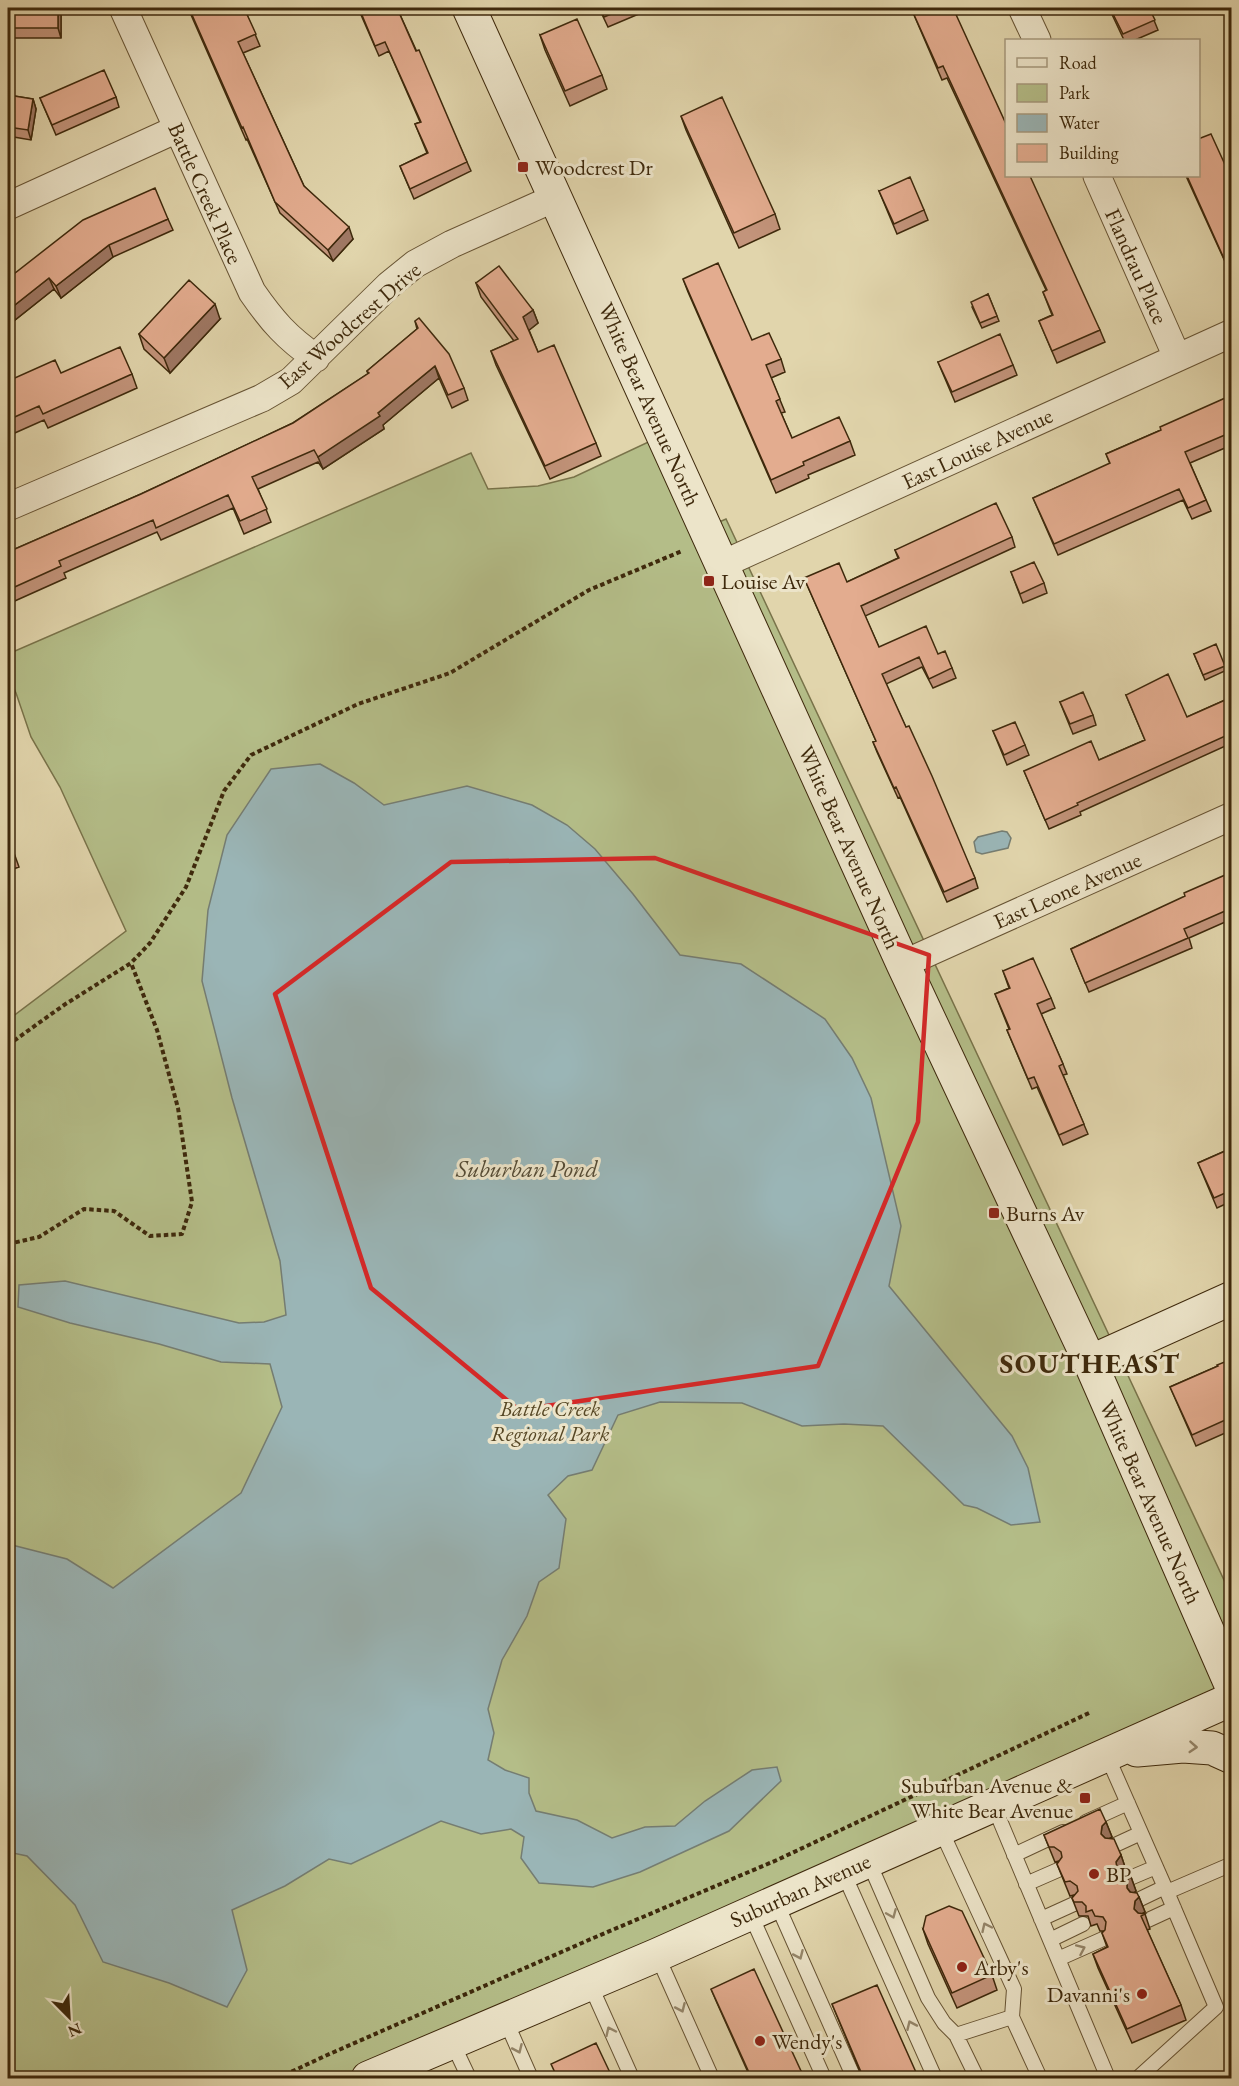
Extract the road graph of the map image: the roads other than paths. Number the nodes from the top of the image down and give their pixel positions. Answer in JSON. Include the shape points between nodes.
{"nodes":[{"id":1,"x":123,"y":8,"type":"edge"},
{"id":2,"x":469,"y":8,"type":"edge"},
{"id":3,"x":1022,"y":8,"type":"edge"},
{"id":4,"x":1037,"y":39,"type":"edge"},
{"id":5,"x":177,"y":129,"type":"junction"},
{"id":6,"x":1097,"y":177,"type":"edge"},
{"id":7,"x":557,"y":197,"type":"junction"},
{"id":8,"x":8,"y":206,"type":"edge"},
{"id":9,"x":1232,"y":333,"type":"edge"},
{"id":10,"x":1177,"y":357,"type":"junction"},
{"id":11,"x":316,"y":358,"type":"junction"},
{"id":12,"x":8,"y":507,"type":"edge"},
{"id":13,"x":723,"y":564,"type":"junction"},
{"id":14,"x":1232,"y":816,"type":"edge"},
{"id":15,"x":903,"y":964,"type":"junction"},
{"id":16,"x":1232,"y":1298,"type":"edge"},
{"id":17,"x":1090,"y":1362,"type":"junction"},
{"id":18,"x":1232,"y":1687,"type":"edge"},
{"id":19,"x":1232,"y":1699,"type":"edge"},
{"id":20,"x":1232,"y":1757,"type":"edge"},
{"id":21,"x":1108,"y":1758,"type":"junction"},
{"id":22,"x":1074,"y":1767,"type":"junction"},
{"id":23,"x":1128,"y":1803,"type":"junction"},
{"id":24,"x":993,"y":1804,"type":"junction"},
{"id":25,"x":940,"y":1828,"type":"junction"},
{"id":26,"x":1141,"y":1833,"type":"junction"},
{"id":27,"x":1115,"y":1845,"type":"edge"},
{"id":28,"x":1014,"y":1855,"type":"junction"},
{"id":29,"x":1232,"y":1864,"type":"edge"},
{"id":30,"x":855,"y":1866,"type":"junction"},
{"id":31,"x":1156,"y":1867,"type":"junction"},
{"id":32,"x":1058,"y":1870,"type":"edge"},
{"id":33,"x":1130,"y":1878,"type":"edge"},
{"id":34,"x":1026,"y":1884,"type":"junction"},
{"id":35,"x":1166,"y":1890,"type":"junction"},
{"id":36,"x":1140,"y":1899,"type":"edge"},
{"id":37,"x":1074,"y":1904,"type":"edge"},
{"id":38,"x":763,"y":1907,"type":"junction"},
{"id":39,"x":1174,"y":1908,"type":"junction"},
{"id":40,"x":1041,"y":1918,"type":"junction"},
{"id":41,"x":1148,"y":1920,"type":"dead end"},
{"id":42,"x":1083,"y":1924,"type":"edge"},
{"id":43,"x":1103,"y":1939,"type":"edge"},
{"id":44,"x":1050,"y":1940,"type":"junction"},
{"id":45,"x":657,"y":1954,"type":"junction"},
{"id":46,"x":1058,"y":1959,"type":"junction"},
{"id":47,"x":589,"y":1982,"type":"junction"},
{"id":48,"x":1012,"y":2017,"type":"junction"},
{"id":49,"x":505,"y":2019,"type":"junction"},
{"id":50,"x":956,"y":2035,"type":"junction"},
{"id":51,"x":452,"y":2042,"type":"junction"},
{"id":52,"x":368,"y":2079,"type":"edge"},
{"id":53,"x":469,"y":2079,"type":"edge"},
{"id":54,"x":531,"y":2079,"type":"edge"},
{"id":55,"x":632,"y":2079,"type":"edge"},
{"id":56,"x":712,"y":2079,"type":"edge"},
{"id":57,"x":824,"y":2079,"type":"edge"},
{"id":58,"x":854,"y":2079,"type":"edge"},
{"id":59,"x":935,"y":2079,"type":"edge"},
{"id":60,"x":977,"y":2079,"type":"edge"},
{"id":61,"x":1040,"y":2079,"type":"edge"},
{"id":62,"x":1108,"y":2079,"type":"edge"},
{"id":63,"x":1138,"y":2079,"type":"edge"}],
"edges":[{"from":1,"to":5,"type":"street","name":"Battle Creek Place"},
{"from":2,"to":7,"type":"street","name":"White Bear Avenue North"},
{"from":3,"to":4,"type":"street"},
{"from":5,"to":8,"type":"street"},
{"from":5,"to":11,"type":"street","name":"Battle Creek Place","via":[[252,292],[271,320]]},
{"from":6,"to":10,"type":"street","name":"Flandrau Place"},
{"from":7,"to":11,"type":"street","name":"East Woodcrest Drive","via":[[415,264]]},
{"from":7,"to":13,"type":"street","name":"White Bear Avenue North"},
{"from":9,"to":10,"type":"street","name":"East Louise Avenue"},
{"from":10,"to":13,"type":"street","name":"East Louise Avenue"},
{"from":11,"to":12,"type":"street","name":"East Woodcrest Drive","via":[[291,381],[262,398]]},
{"from":13,"to":15,"type":"street","name":"White Bear Avenue North"},
{"from":14,"to":15,"type":"street","name":"East Leone Avenue"},
{"from":15,"to":17,"type":"street","name":"White Bear Avenue North"},
{"from":16,"to":17,"type":"street"},
{"from":17,"to":18,"type":"street","name":"White Bear Avenue North"},
{"from":19,"to":22,"type":"street","name":"Suburban Avenue"},
{"from":21,"to":20,"type":"street","one_way":true,"via":[[1183,1746],[1212,1748]]},
{"from":21,"to":22,"type":"street"},
{"from":21,"to":23,"type":"lane"},
{"from":22,"to":24,"type":"street","name":"Suburban Avenue"},
{"from":23,"to":26,"type":"lane"},
{"from":23,"to":28,"type":"lane"},
{"from":24,"to":25,"type":"street","name":"Suburban Avenue"},
{"from":24,"to":28,"type":"lane"},
{"from":25,"to":30,"type":"street","name":"Suburban Avenue"},
{"from":48,"to":25,"type":"lane","one_way":true,"via":[[1014,1989]]},
{"from":26,"to":27,"type":"lane"},
{"from":26,"to":31,"type":"lane"},
{"from":28,"to":34,"type":"lane"},
{"from":29,"to":35,"type":"lane"},
{"from":30,"to":38,"type":"street","name":"Suburban Avenue"},
{"from":30,"to":50,"type":"lane","one_way":true,"via":[[928,1998]]},
{"from":59,"to":30,"type":"lane","one_way":true},
{"from":31,"to":33,"type":"lane"},
{"from":31,"to":35,"type":"lane"},
{"from":32,"to":34,"type":"lane"},
{"from":34,"to":40,"type":"lane"},
{"from":35,"to":36,"type":"lane"},
{"from":35,"to":39,"type":"lane"},
{"from":37,"to":40,"type":"lane"},
{"from":38,"to":45,"type":"street","name":"Suburban Avenue"},
{"from":38,"to":57,"type":"lane"},
{"from":38,"to":58,"type":"lane","one_way":true},
{"from":39,"to":41,"type":"lane"},
{"from":39,"to":63,"type":"lane","via":[[1216,2007]]},
{"from":40,"to":44,"type":"lane"},
{"from":42,"to":44,"type":"lane"},
{"from":46,"to":43,"type":"lane","one_way":true},
{"from":44,"to":46,"type":"lane"},
{"from":45,"to":47,"type":"street","name":"Suburban Avenue"},
{"from":45,"to":56,"type":"lane","one_way":true},
{"from":46,"to":62,"type":"lane"},
{"from":47,"to":49,"type":"street","name":"Suburban Avenue"},
{"from":55,"to":47,"type":"lane","one_way":true},
{"from":48,"to":50,"type":"lane"},
{"from":48,"to":61,"type":"lane"},
{"from":49,"to":51,"type":"street","name":"Suburban Avenue"},
{"from":49,"to":54,"type":"lane","one_way":true},
{"from":50,"to":60,"type":"lane"},
{"from":51,"to":52,"type":"street","name":"Suburban Avenue"},
{"from":51,"to":53,"type":"lane"}]}
